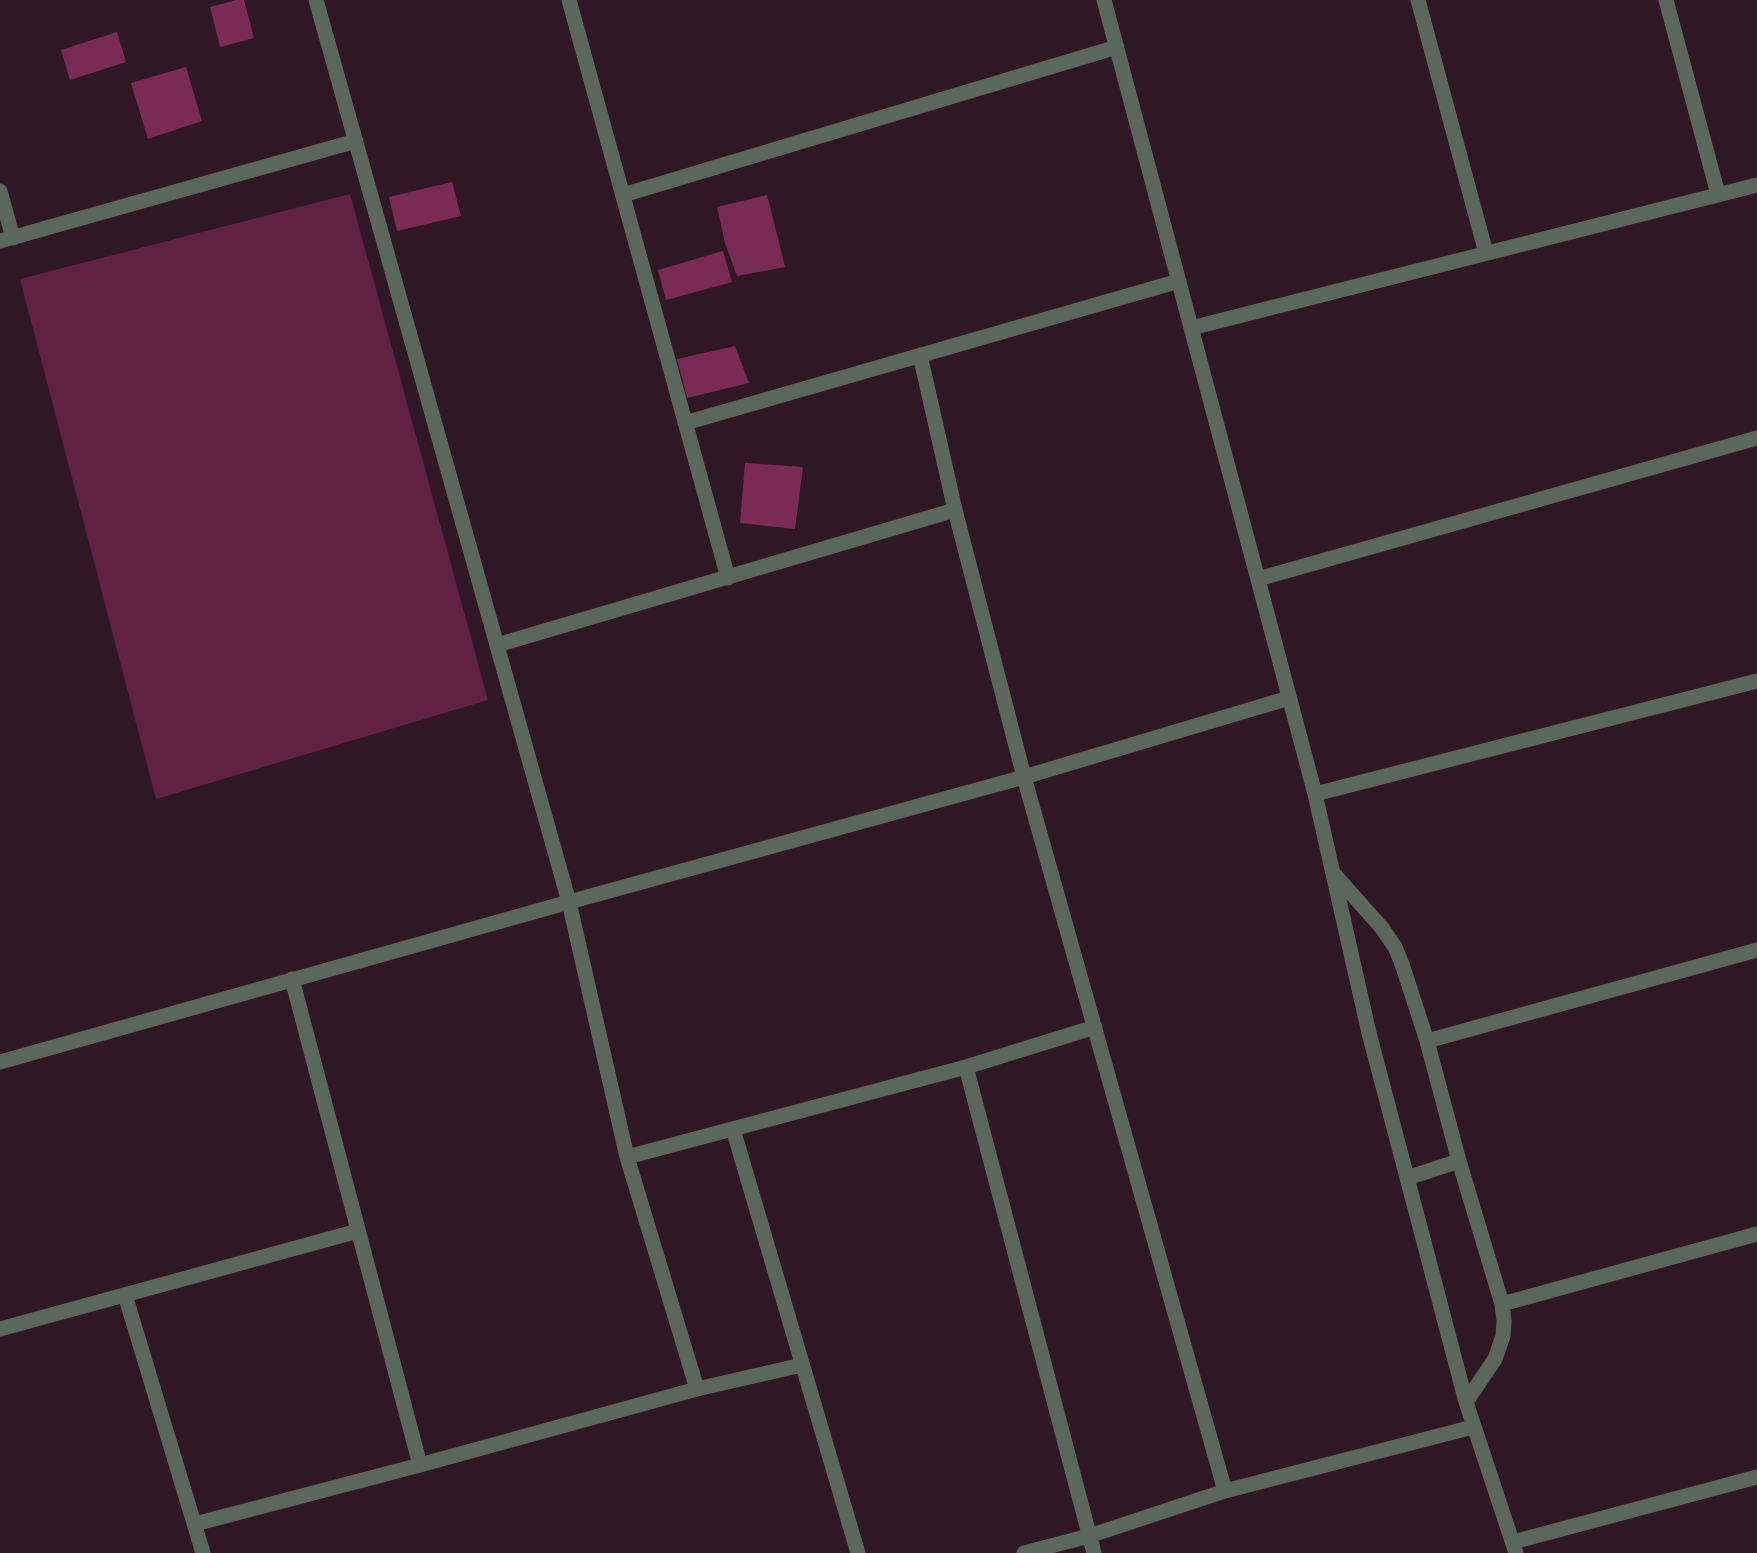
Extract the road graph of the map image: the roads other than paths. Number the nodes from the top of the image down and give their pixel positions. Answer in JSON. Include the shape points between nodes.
{"nodes":[{"id":1,"x":316,"y":0,"type":"edge"},
{"id":2,"x":569,"y":0,"type":"edge"},
{"id":3,"x":1104,"y":0,"type":"edge"},
{"id":4,"x":1418,"y":0,"type":"edge"},
{"id":5,"x":1666,"y":0,"type":"edge"},
{"id":6,"x":1117,"y":48,"type":"junction"},
{"id":7,"x":356,"y":141,"type":"junction"},
{"id":8,"x":1757,"y":185,"type":"edge"},
{"id":9,"x":0,"y":191,"type":"edge"},
{"id":10,"x":1718,"y":194,"type":"junction"},
{"id":11,"x":623,"y":195,"type":"junction"},
{"id":12,"x":6,"y":240,"type":"edge"},
{"id":13,"x":1486,"y":253,"type":"junction"},
{"id":14,"x":1179,"y":281,"type":"junction"},
{"id":15,"x":1191,"y":328,"type":"junction"},
{"id":16,"x":920,"y":355,"type":"junction"},
{"id":17,"x":685,"y":423,"type":"junction"},
{"id":18,"x":1757,"y":438,"type":"edge"},
{"id":19,"x":955,"y":510,"type":"junction"},
{"id":20,"x":728,"y":578,"type":"junction"},
{"id":21,"x":1258,"y":579,"type":"junction"},
{"id":22,"x":497,"y":645,"type":"junction"},
{"id":23,"x":1757,"y":681,"type":"edge"},
{"id":24,"x":1289,"y":698,"type":"junction"},
{"id":25,"x":1024,"y":777,"type":"junction"},
{"id":26,"x":1315,"y":795,"type":"junction"},
{"id":27,"x":1332,"y":872,"type":"junction"},
{"id":28,"x":569,"y":902,"type":"junction"},
{"id":29,"x":1757,"y":950,"type":"edge"},
{"id":30,"x":292,"y":980,"type":"junction"},
{"id":31,"x":1095,"y":1027,"type":"junction"},
{"id":32,"x":1427,"y":1041,"type":"junction"},
{"id":33,"x":0,"y":1062,"type":"edge"},
{"id":34,"x":966,"y":1067,"type":"junction"},
{"id":35,"x":733,"y":1129,"type":"junction"},
{"id":36,"x":627,"y":1157,"type":"junction"},
{"id":37,"x":1459,"y":1161,"type":"junction"},
{"id":38,"x":1407,"y":1178,"type":"junction"},
{"id":39,"x":358,"y":1231,"type":"junction"},
{"id":40,"x":1757,"y":1234,"type":"edge"},
{"id":41,"x":125,"y":1295,"type":"junction"},
{"id":42,"x":1502,"y":1304,"type":"junction"},
{"id":43,"x":0,"y":1329,"type":"edge"},
{"id":44,"x":802,"y":1365,"type":"junction"},
{"id":45,"x":697,"y":1389,"type":"junction"},
{"id":46,"x":1466,"y":1402,"type":"junction"},
{"id":47,"x":1473,"y":1427,"type":"junction"},
{"id":48,"x":420,"y":1465,"type":"junction"},
{"id":49,"x":1757,"y":1477,"type":"edge"},
{"id":50,"x":1225,"y":1491,"type":"junction"},
{"id":51,"x":195,"y":1524,"type":"junction"},
{"id":52,"x":1089,"y":1536,"type":"junction"},
{"id":53,"x":1515,"y":1547,"type":"edge"},
{"id":54,"x":203,"y":1553,"type":"edge"},
{"id":55,"x":858,"y":1553,"type":"edge"},
{"id":56,"x":1024,"y":1553,"type":"edge"},
{"id":57,"x":1094,"y":1553,"type":"edge"}],
"edges":[{"from":1,"to":7,"type":"street"},
{"from":2,"to":11,"type":"street"},
{"from":3,"to":6,"type":"street"},
{"from":4,"to":13,"type":"street"},
{"from":5,"to":10,"type":"street"},
{"from":6,"to":11,"type":"street"},
{"from":6,"to":14,"type":"street"},
{"from":7,"to":12,"type":"street"},
{"from":7,"to":22,"type":"street"},
{"from":8,"to":10,"type":"street"},
{"from":9,"to":12,"type":"street"},
{"from":10,"to":13,"type":"street"},
{"from":11,"to":17,"type":"street"},
{"from":13,"to":15,"type":"street"},
{"from":14,"to":15,"type":"street"},
{"from":14,"to":16,"type":"street"},
{"from":15,"to":21,"type":"street"},
{"from":16,"to":17,"type":"street"},
{"from":16,"to":19,"type":"street"},
{"from":17,"to":20,"type":"street"},
{"from":18,"to":21,"type":"street"},
{"from":19,"to":20,"type":"street"},
{"from":19,"to":25,"type":"street"},
{"from":20,"to":22,"type":"street"},
{"from":21,"to":24,"type":"street"},
{"from":22,"to":28,"type":"street"},
{"from":23,"to":26,"type":"street"},
{"from":24,"to":25,"type":"street"},
{"from":24,"to":26,"type":"street"},
{"from":25,"to":28,"type":"street"},
{"from":25,"to":31,"type":"street"},
{"from":26,"to":27,"type":"street"},
{"from":27,"to":32,"type":"street","via":[[1395,947]]},
{"from":27,"to":38,"type":"street"},
{"from":28,"to":30,"type":"street"},
{"from":28,"to":36,"type":"street"},
{"from":29,"to":32,"type":"street"},
{"from":30,"to":33,"type":"street"},
{"from":30,"to":39,"type":"street"},
{"from":31,"to":34,"type":"street"},
{"from":31,"to":50,"type":"street"},
{"from":32,"to":37,"type":"street"},
{"from":34,"to":35,"type":"street"},
{"from":34,"to":52,"type":"street"},
{"from":35,"to":36,"type":"street"},
{"from":35,"to":44,"type":"street"},
{"from":36,"to":45,"type":"street"},
{"from":37,"to":38,"type":"street"},
{"from":37,"to":42,"type":"street"},
{"from":38,"to":46,"type":"street"},
{"from":39,"to":41,"type":"street"},
{"from":39,"to":48,"type":"street"},
{"from":40,"to":42,"type":"street"},
{"from":41,"to":43,"type":"street"},
{"from":41,"to":51,"type":"street"},
{"from":42,"to":46,"type":"street","via":[[1503,1336],[1495,1359]]},
{"from":44,"to":45,"type":"street"},
{"from":44,"to":55,"type":"street"},
{"from":45,"to":48,"type":"street"},
{"from":46,"to":47,"type":"street"},
{"from":47,"to":50,"type":"street"},
{"from":47,"to":53,"type":"street"},
{"from":48,"to":51,"type":"street"},
{"from":49,"to":53,"type":"street"},
{"from":50,"to":52,"type":"street"},
{"from":51,"to":54,"type":"street"},
{"from":52,"to":56,"type":"street"},
{"from":52,"to":57,"type":"street"}]}
